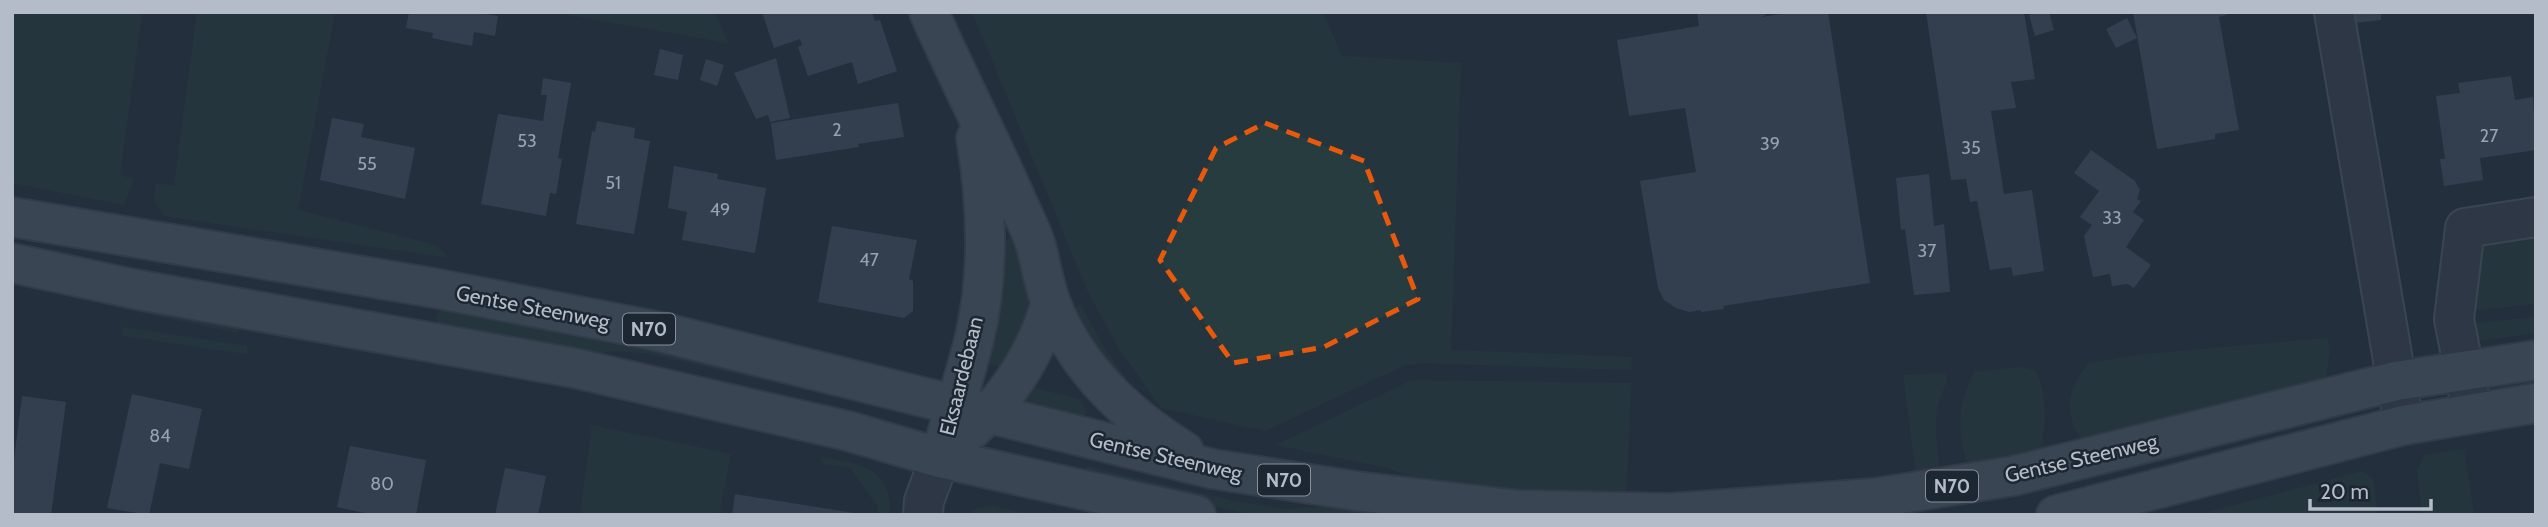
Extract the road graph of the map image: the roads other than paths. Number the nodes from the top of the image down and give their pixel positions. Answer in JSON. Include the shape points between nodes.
{"nodes":[{"id":1,"x":929,"y":12,"type":"edge"},
{"id":2,"x":2334,"y":12,"type":"edge"},
{"id":3,"x":967,"y":100,"type":"junction"},
{"id":4,"x":12,"y":217,"type":"edge"},
{"id":5,"x":2536,"y":217,"type":"edge"},
{"id":6,"x":12,"y":263,"type":"edge"},
{"id":7,"x":1051,"y":303,"type":"junction"},
{"id":8,"x":2536,"y":360,"type":"edge"},
{"id":9,"x":2462,"y":371,"type":"junction"},
{"id":10,"x":2396,"y":381,"type":"junction"},
{"id":11,"x":2536,"y":403,"type":"edge"},
{"id":12,"x":972,"y":409,"type":"junction"},
{"id":13,"x":2472,"y":412,"type":"junction"},
{"id":14,"x":2404,"y":425,"type":"junction"},
{"id":15,"x":940,"y":458,"type":"junction"},
{"id":16,"x":1213,"y":469,"type":"junction"},
{"id":17,"x":923,"y":515,"type":"edge"},
{"id":18,"x":1196,"y":515,"type":"edge"},
{"id":19,"x":2056,"y":515,"type":"edge"}],
"edges":[{"from":1,"to":3,"type":"main road","name":"Eksaardebaan"},
{"from":2,"to":10,"type":"street"},
{"from":3,"to":7,"type":"main road","name":"Eksaardebaan","via":[[992,144],[1035,242]]},
{"from":3,"to":12,"type":"main road","name":"Eksaardebaan","via":[[986,217]]},
{"from":4,"to":12,"type":"main road","name":"Gentse Steenweg","number":"N70","via":[[644,328]]},
{"from":5,"to":9,"type":"street","via":[[2465,228],[2454,319]]},
{"from":6,"to":15,"type":"main road","via":[[574,369],[848,431]]},
{"from":7,"to":12,"type":"main road","name":"Eksaardebaan","via":[[1021,374]]},
{"from":7,"to":16,"type":"main road","name":"Eksaardebaan","via":[[1084,361],[1116,402],[1153,432]]},
{"from":8,"to":9,"type":"main road","name":"Gentse Steenweg","number":"N70"},
{"from":9,"to":10,"type":"main road","name":"Gentse Steenweg","number":"N70"},
{"from":9,"to":13,"type":"street"},
{"from":10,"to":14,"type":"street"},
{"from":10,"to":16,"type":"main road","name":"Gentse Steenweg","number":"N70","via":[[2013,476],[1875,498],[1726,511],[1519,510]]},
{"from":11,"to":13,"type":"main road"},
{"from":12,"to":15,"type":"main road","name":"Eksaardebaan"},
{"from":12,"to":16,"type":"main road","name":"Gentse Steenweg","number":"N70"},
{"from":13,"to":14,"type":"main road"},
{"from":14,"to":19,"type":"main road"},
{"from":15,"to":17,"type":"street"},
{"from":15,"to":18,"type":"main road"}]}
